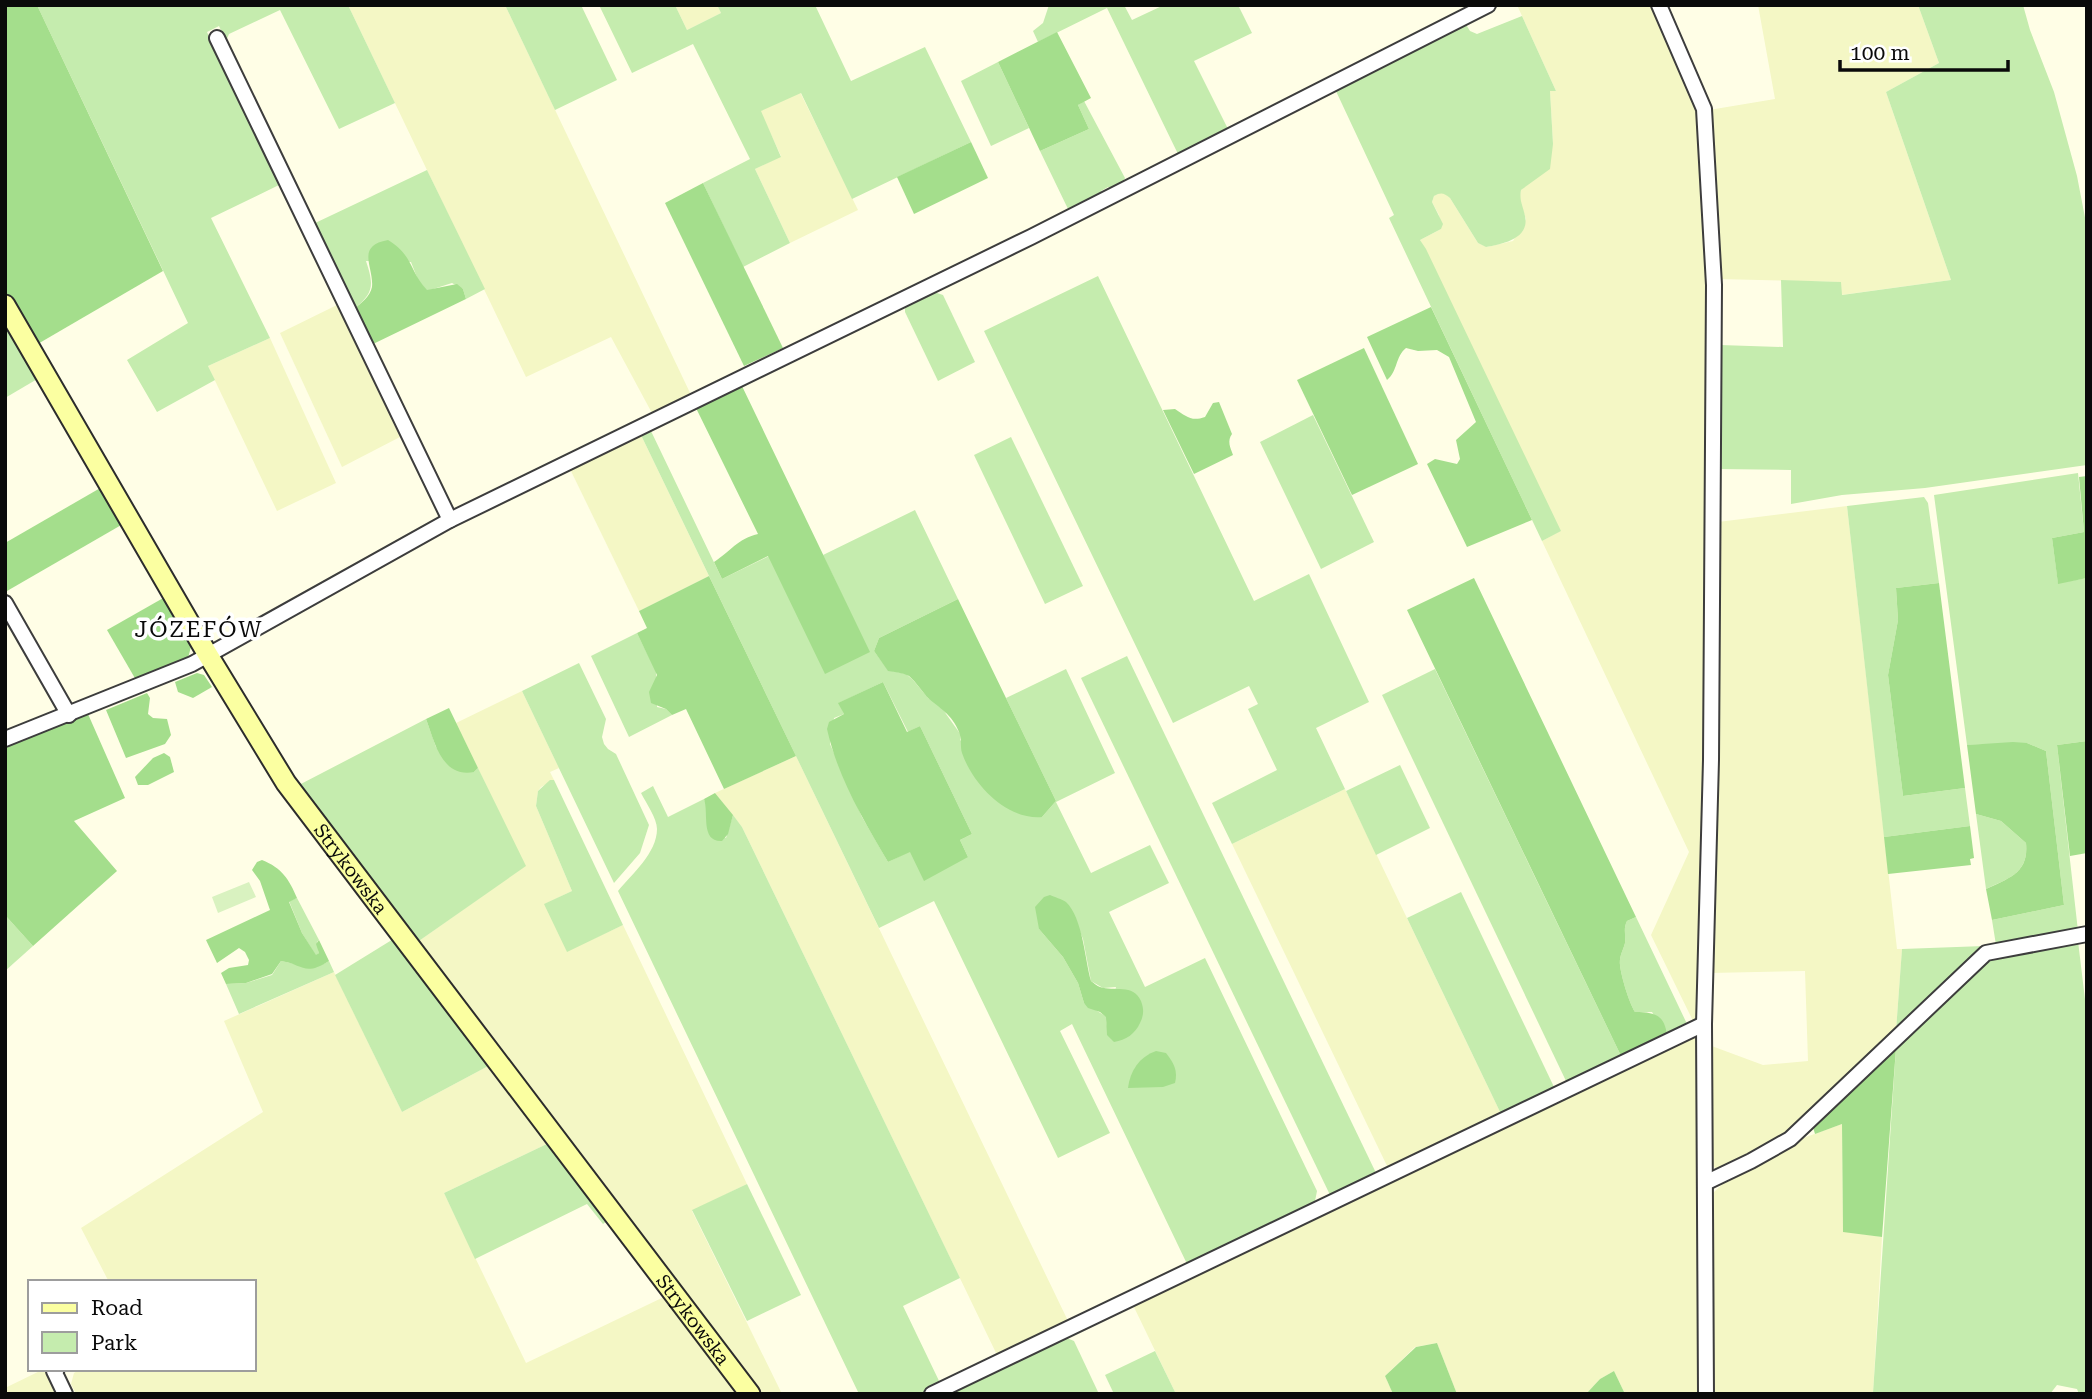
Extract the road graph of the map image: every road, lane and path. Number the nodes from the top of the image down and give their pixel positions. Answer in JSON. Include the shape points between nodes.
{"nodes":[{"id":1,"x":1488,"y":5,"type":"edge"},
{"id":2,"x":1659,"y":5,"type":"edge"},
{"id":3,"x":216,"y":38,"type":"dead end"},
{"id":4,"x":5,"y":305,"type":"edge"},
{"id":5,"x":450,"y":520,"type":"junction"},
{"id":6,"x":5,"y":603,"type":"edge"},
{"id":7,"x":208,"y":655,"type":"junction"},
{"id":8,"x":69,"y":715,"type":"junction"},
{"id":9,"x":5,"y":739,"type":"edge"},
{"id":10,"x":2087,"y":934,"type":"edge"},
{"id":11,"x":1704,"y":1024,"type":"junction"},
{"id":12,"x":1705,"y":1183,"type":"junction"},
{"id":13,"x":54,"y":1371,"type":"edge"},
{"id":14,"x":65,"y":1394,"type":"edge"},
{"id":15,"x":750,"y":1394,"type":"edge"},
{"id":16,"x":932,"y":1394,"type":"edge"},
{"id":17,"x":1706,"y":1394,"type":"edge"}],
"edges":[{"from":1,"to":5,"type":"street","via":[[1031,237]]},
{"from":2,"to":11,"type":"street","via":[[1704,109],[1714,285]]},
{"from":3,"to":5,"type":"street"},
{"from":4,"to":7,"type":"street","name":"Strykowska"},
{"from":5,"to":7,"type":"street"},
{"from":6,"to":8,"type":"street"},
{"from":7,"to":8,"type":"street"},
{"from":7,"to":15,"type":"street","name":"Strykowska","via":[[286,783]]},
{"from":8,"to":9,"type":"street"},
{"from":10,"to":12,"type":"street","via":[[1986,953],[1790,1139]]},
{"from":11,"to":12,"type":"street"},
{"from":11,"to":16,"type":"street"},
{"from":12,"to":17,"type":"street"},
{"from":13,"to":14,"type":"street"}]}
